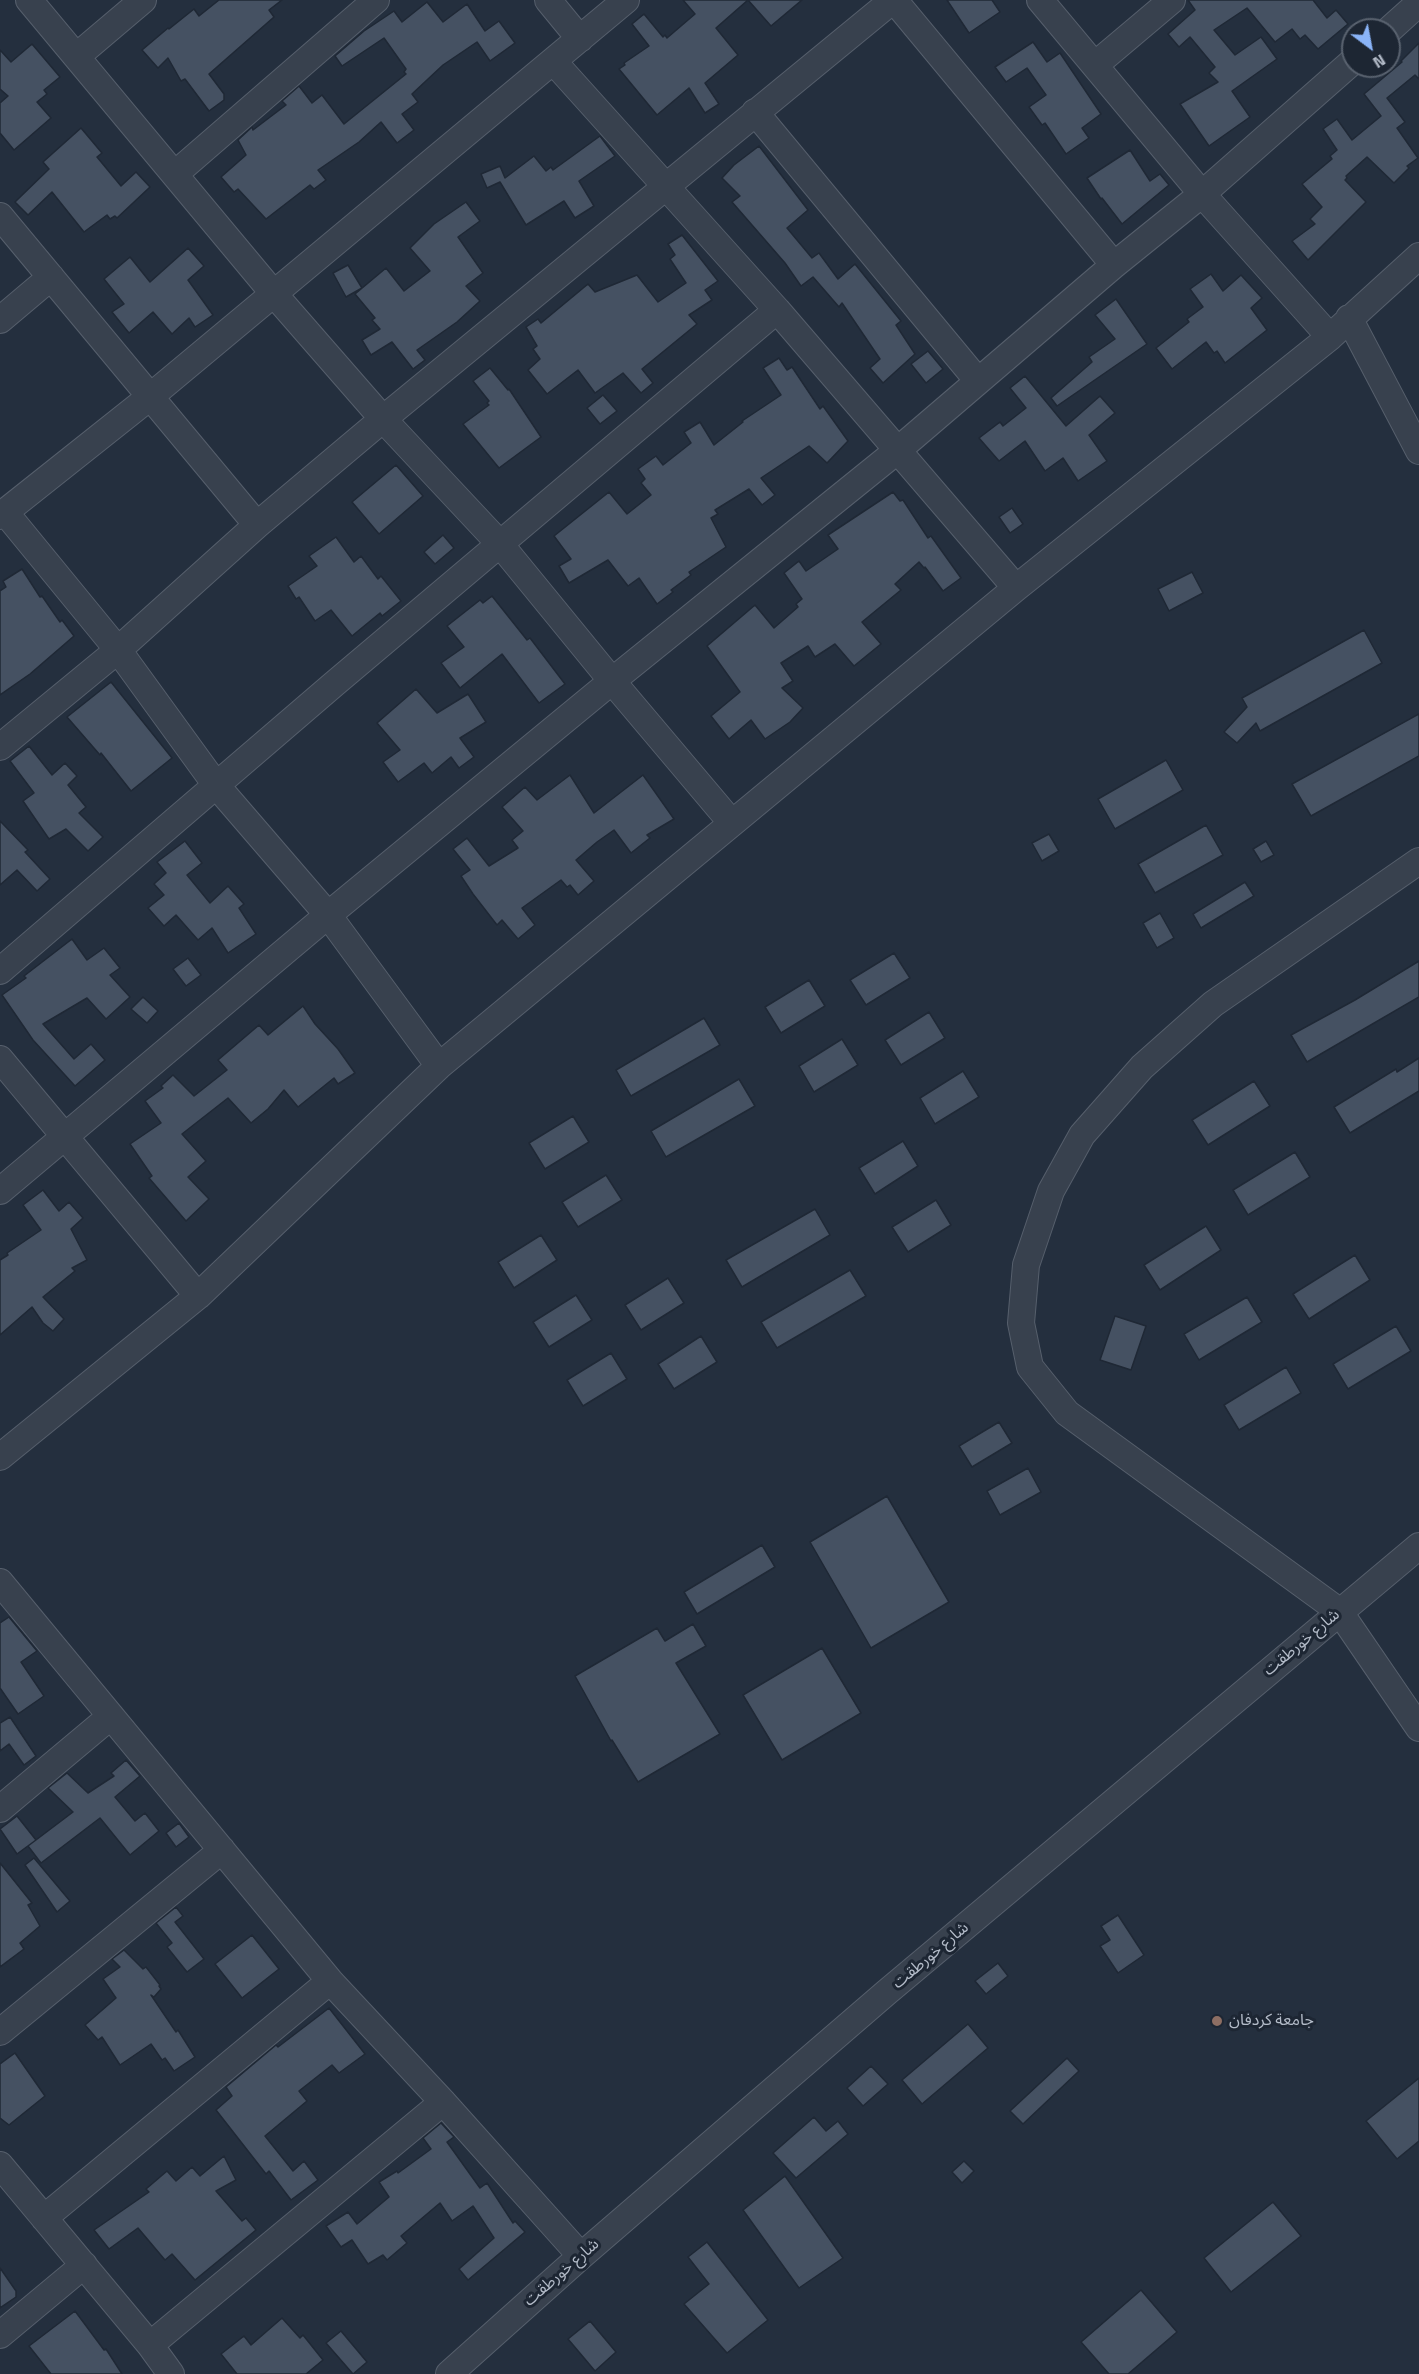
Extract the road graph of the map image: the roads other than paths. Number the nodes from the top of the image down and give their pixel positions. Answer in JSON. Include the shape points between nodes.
{"nodes":[{"id":1,"x":29,"y":0,"type":"edge"},
{"id":2,"x":143,"y":0,"type":"edge"},
{"id":3,"x":376,"y":0,"type":"edge"},
{"id":4,"x":548,"y":0,"type":"edge"},
{"id":5,"x":626,"y":0,"type":"edge"},
{"id":6,"x":893,"y":0,"type":"edge"},
{"id":7,"x":1040,"y":0,"type":"edge"},
{"id":8,"x":1172,"y":0,"type":"edge"},
{"id":9,"x":1419,"y":3,"type":"edge"},
{"id":10,"x":1401,"y":19,"type":"edge"},
{"id":11,"x":579,"y":39,"type":"junction"},
{"id":12,"x":77,"y":56,"type":"junction"},
{"id":13,"x":553,"y":61,"type":"junction"},
{"id":14,"x":1095,"y":65,"type":"junction"},
{"id":15,"x":1341,"y":72,"type":"edge"},
{"id":16,"x":755,"y":112,"type":"junction"},
{"id":17,"x":175,"y":174,"type":"junction"},
{"id":18,"x":666,"y":187,"type":"junction"},
{"id":19,"x":1202,"y":194,"type":"junction"},
{"id":20,"x":0,"y":216,"type":"edge"},
{"id":21,"x":1419,"y":256,"type":"edge"},
{"id":22,"x":1114,"y":266,"type":"junction"},
{"id":23,"x":51,"y":277,"type":"junction"},
{"id":24,"x":274,"y":294,"type":"junction"},
{"id":25,"x":777,"y":310,"type":"junction"},
{"id":26,"x":1349,"y":318,"type":"junction"},
{"id":27,"x":0,"y":320,"type":"edge"},
{"id":28,"x":1330,"y":337,"type":"junction"},
{"id":29,"x":978,"y":381,"type":"junction"},
{"id":30,"x":151,"y":396,"type":"junction"},
{"id":31,"x":383,"y":419,"type":"junction"},
{"id":32,"x":898,"y":450,"type":"junction"},
{"id":33,"x":1419,"y":451,"type":"edge"},
{"id":34,"x":2,"y":514,"type":"edge"},
{"id":35,"x":257,"y":525,"type":"junction"},
{"id":36,"x":500,"y":544,"type":"junction"},
{"id":37,"x":1016,"y":588,"type":"junction"},
{"id":38,"x":118,"y":650,"type":"junction"},
{"id":39,"x":612,"y":681,"type":"junction"},
{"id":40,"x":0,"y":747,"type":"edge"},
{"id":41,"x":216,"y":785,"type":"junction"},
{"id":42,"x":731,"y":822,"type":"junction"},
{"id":43,"x":1419,"y":861,"type":"edge"},
{"id":44,"x":328,"y":915,"type":"junction"},
{"id":45,"x":0,"y":971,"type":"edge"},
{"id":46,"x":0,"y":1059,"type":"edge"},
{"id":47,"x":439,"y":1066,"type":"junction"},
{"id":48,"x":65,"y":1136,"type":"junction"},
{"id":49,"x":0,"y":1191,"type":"edge"},
{"id":50,"x":198,"y":1296,"type":"junction"},
{"id":51,"x":0,"y":1456,"type":"edge"},
{"id":52,"x":1419,"y":1546,"type":"edge"},
{"id":53,"x":3,"y":1591,"type":"edge"},
{"id":54,"x":1339,"y":1611,"type":"junction"},
{"id":55,"x":111,"y":1716,"type":"junction"},
{"id":56,"x":1419,"y":1728,"type":"edge"},
{"id":57,"x":0,"y":1809,"type":"edge"},
{"id":58,"x":222,"y":1850,"type":"junction"},
{"id":59,"x":330,"y":1981,"type":"junction"},
{"id":60,"x":0,"y":2032,"type":"edge"},
{"id":61,"x":443,"y":2102,"type":"junction"},
{"id":62,"x":0,"y":2165,"type":"edge"},
{"id":63,"x":44,"y":2218,"type":"junction"},
{"id":64,"x":581,"y":2256,"type":"junction"},
{"id":65,"x":84,"y":2265,"type":"junction"},
{"id":66,"x":0,"y":2335,"type":"edge"},
{"id":67,"x":150,"y":2345,"type":"junction"},
{"id":68,"x":171,"y":2374,"type":"edge"},
{"id":69,"x":449,"y":2374,"type":"edge"}],
"edges":[{"from":1,"to":12,"type":"street"},
{"from":2,"to":12,"type":"street"},
{"from":3,"to":17,"type":"street"},
{"from":4,"to":11,"type":"street"},
{"from":5,"to":11,"type":"street"},
{"from":6,"to":16,"type":"street"},
{"from":6,"to":22,"type":"street"},
{"from":7,"to":14,"type":"street"},
{"from":8,"to":14,"type":"street"},
{"from":9,"to":10,"type":"street"},
{"from":11,"to":13,"type":"street"},
{"from":12,"to":17,"type":"street"},
{"from":13,"to":18,"type":"street"},
{"from":13,"to":24,"type":"street"},
{"from":14,"to":19,"type":"street"},
{"from":15,"to":19,"type":"street"},
{"from":16,"to":18,"type":"street"},
{"from":16,"to":29,"type":"street"},
{"from":17,"to":24,"type":"street"},
{"from":18,"to":25,"type":"street"},
{"from":18,"to":31,"type":"street"},
{"from":19,"to":22,"type":"street"},
{"from":19,"to":28,"type":"street"},
{"from":20,"to":23,"type":"street"},
{"from":21,"to":26,"type":"street"},
{"from":22,"to":29,"type":"street"},
{"from":23,"to":27,"type":"street"},
{"from":23,"to":30,"type":"street"},
{"from":24,"to":30,"type":"street"},
{"from":24,"to":31,"type":"street"},
{"from":25,"to":32,"type":"street"},
{"from":25,"to":36,"type":"street"},
{"from":26,"to":28,"type":"street"},
{"from":26,"to":33,"type":"street"},
{"from":28,"to":37,"type":"street"},
{"from":29,"to":32,"type":"street"},
{"from":30,"to":34,"type":"street"},
{"from":30,"to":35,"type":"street"},
{"from":31,"to":35,"type":"street"},
{"from":31,"to":36,"type":"street"},
{"from":32,"to":37,"type":"street"},
{"from":32,"to":39,"type":"street"},
{"from":34,"to":38,"type":"street"},
{"from":35,"to":38,"type":"street"},
{"from":36,"to":39,"type":"street"},
{"from":36,"to":41,"type":"street"},
{"from":37,"to":42,"type":"street"},
{"from":38,"to":40,"type":"street"},
{"from":38,"to":41,"type":"street"},
{"from":39,"to":42,"type":"street"},
{"from":39,"to":44,"type":"street"},
{"from":41,"to":44,"type":"street"},
{"from":41,"to":45,"type":"street"},
{"from":42,"to":47,"type":"street"},
{"from":43,"to":54,"type":"street","via":[[1213,1004],[1142,1066],[1082,1135],[1051,1191],[1026,1265],[1022,1323],[1030,1367],[1067,1413]]},
{"from":44,"to":47,"type":"street"},
{"from":44,"to":48,"type":"street"},
{"from":46,"to":48,"type":"street"},
{"from":47,"to":50,"type":"street"},
{"from":48,"to":49,"type":"street"},
{"from":48,"to":50,"type":"street"},
{"from":50,"to":51,"type":"street"},
{"from":52,"to":54,"type":"street","name":"شارع خورطقت"},
{"from":53,"to":55,"type":"street"},
{"from":54,"to":56,"type":"street"},
{"from":54,"to":64,"type":"street","name":"شارع خورطقت"},
{"from":55,"to":57,"type":"street"},
{"from":55,"to":58,"type":"street"},
{"from":58,"to":59,"type":"street"},
{"from":58,"to":60,"type":"street"},
{"from":59,"to":61,"type":"street"},
{"from":59,"to":63,"type":"street"},
{"from":61,"to":64,"type":"street"},
{"from":61,"to":67,"type":"street"},
{"from":62,"to":63,"type":"street"},
{"from":63,"to":65,"type":"street"},
{"from":64,"to":69,"type":"street","name":"شارع خورطقت"},
{"from":65,"to":66,"type":"street"},
{"from":65,"to":67,"type":"street"},
{"from":67,"to":68,"type":"street"}]}
